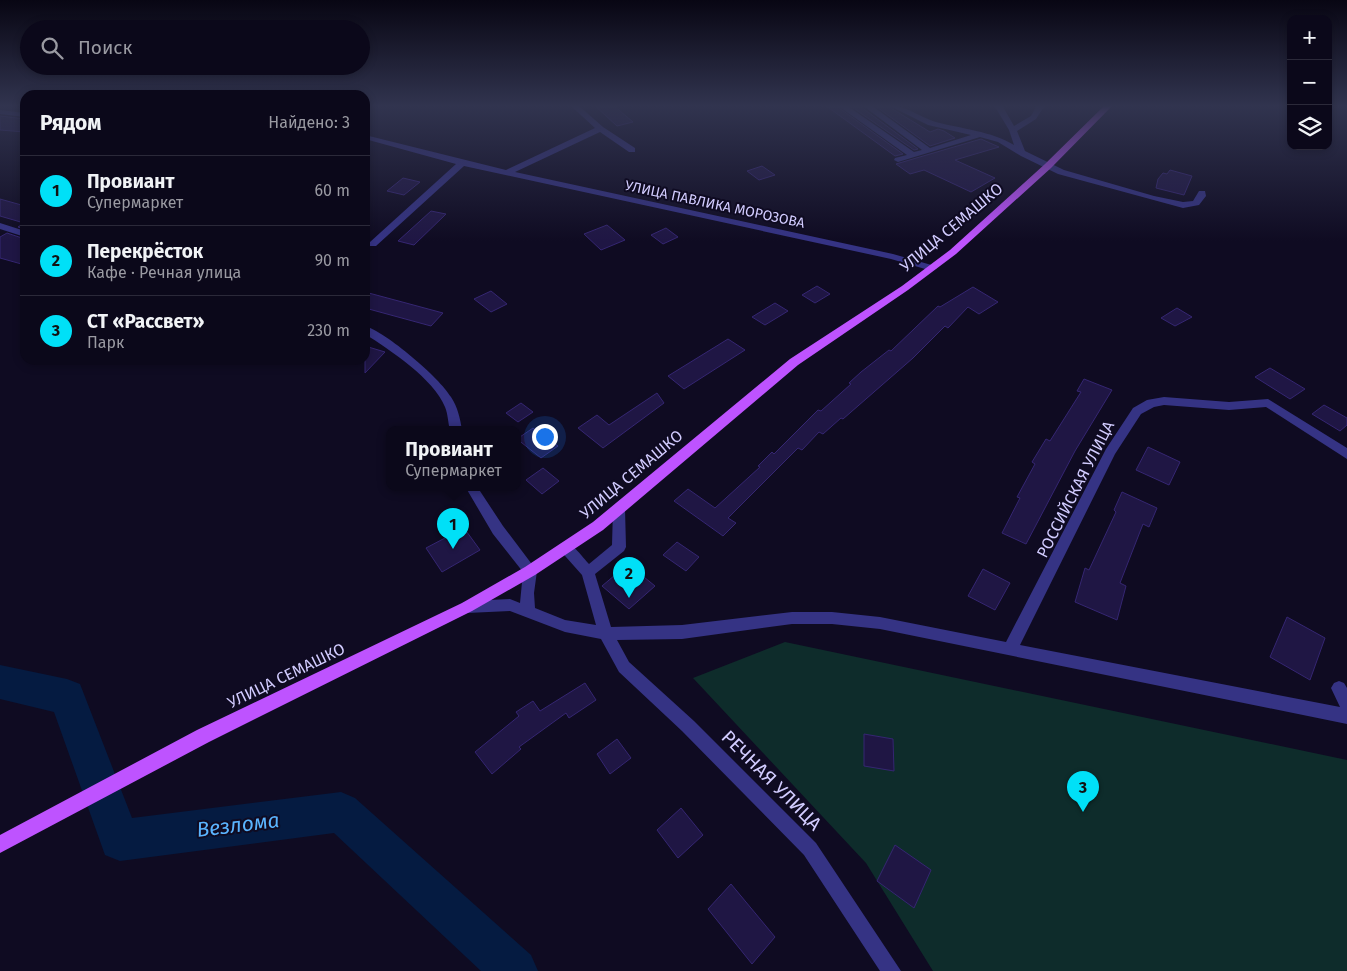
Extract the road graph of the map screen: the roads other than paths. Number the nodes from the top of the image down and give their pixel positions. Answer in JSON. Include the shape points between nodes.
{"nodes":[{"id":1,"x":413,"y":150,"type":"edge"},
{"id":2,"x":554,"y":150,"type":"edge"},
{"id":3,"x":906,"y":150,"type":"edge"},
{"id":4,"x":928,"y":150,"type":"edge"},
{"id":5,"x":1018,"y":150,"type":"edge"},
{"id":6,"x":1064,"y":150,"type":"edge"},
{"id":7,"x":1021,"y":152,"type":"joint"},
{"id":8,"x":913,"y":155,"type":"junction"},
{"id":9,"x":898,"y":160,"type":"dead end"},
{"id":10,"x":462,"y":163,"type":"junction"},
{"id":11,"x":1048,"y":166,"type":"junction"},
{"id":12,"x":506,"y":173,"type":"junction"},
{"id":13,"x":1202,"y":192,"type":"dead end"},
{"id":14,"x":0,"y":226,"type":"edge"},
{"id":15,"x":20,"y":232,"type":"edge"},
{"id":16,"x":373,"y":244,"type":"dead end"},
{"id":17,"x":932,"y":268,"type":"junction"},
{"id":18,"x":370,"y":331,"type":"edge"},
{"id":19,"x":455,"y":426,"type":"edge"},
{"id":20,"x":1347,"y":454,"type":"edge"},
{"id":21,"x":474,"y":491,"type":"edge"},
{"id":22,"x":619,"y":509,"type":"junction"},
{"id":23,"x":565,"y":548,"type":"junction"},
{"id":24,"x":530,"y":571,"type":"junction"},
{"id":25,"x":588,"y":572,"type":"junction"},
{"id":26,"x":467,"y":607,"type":"junction"},
{"id":27,"x":528,"y":612,"type":"junction"},
{"id":28,"x":606,"y":633,"type":"junction"},
{"id":29,"x":1010,"y":649,"type":"junction"},
{"id":30,"x":1339,"y":688,"type":"dead end"},
{"id":31,"x":1347,"y":704,"type":"edge"},
{"id":32,"x":1347,"y":716,"type":"edge"},
{"id":33,"x":0,"y":844,"type":"edge"},
{"id":34,"x":891,"y":971,"type":"edge"}],
"edges":[{"from":1,"to":10,"type":"street","name":"УЛИЦА ПАВЛИКА МОРОЗОВА"},
{"from":2,"to":12,"type":"street"},
{"from":3,"to":8,"type":"street"},
{"from":4,"to":8,"type":"street"},
{"from":5,"to":7,"type":"street"},
{"from":6,"to":11,"type":"main road","name":"УЛИЦА СЕМАШКО"},
{"from":7,"to":11,"type":"street"},
{"from":8,"to":9,"type":"street"},
{"from":10,"to":12,"type":"street","name":"УЛИЦА ПАВЛИКА МОРОЗОВА"},
{"from":10,"to":16,"type":"street"},
{"from":11,"to":13,"type":"street","via":[[1083,179],[1183,205],[1196,203]]},
{"from":11,"to":17,"type":"main road","name":"УЛИЦА СЕМАШКО"},
{"from":12,"to":17,"type":"street","name":"УЛИЦА ПАВЛИКА МОРОЗОВА"},
{"from":14,"to":15,"type":"street"},
{"from":17,"to":22,"type":"main road","name":"УЛИЦА СЕМАШКО","via":[[794,362]]},
{"from":18,"to":19,"type":"street","via":[[403,354],[434,384],[451,406]]},
{"from":20,"to":29,"type":"street","name":"РОССИЙСКАЯ УЛИЦА","via":[[1268,403],[1229,406],[1164,401],[1151,403],[1137,411],[1110,452]]},
{"from":21,"to":24,"type":"street","via":[[498,530]]},
{"from":22,"to":23,"type":"main road","name":"УЛИЦА СЕМАШКО"},
{"from":22,"to":25,"type":"street","via":[[619,547]]},
{"from":23,"to":24,"type":"main road","name":"УЛИЦА СЕМАШКО"},
{"from":23,"to":25,"type":"street"},
{"from":24,"to":26,"type":"main road","name":"УЛИЦА СЕМАШКО"},
{"from":24,"to":27,"type":"street"},
{"from":25,"to":28,"type":"street","name":"РЕЧНАЯ УЛИЦА"},
{"from":26,"to":27,"type":"street","via":[[510,605]]},
{"from":26,"to":33,"type":"main road","name":"УЛИЦА СЕМАШКО","via":[[202,736]]},
{"from":27,"to":28,"type":"street","via":[[565,626]]},
{"from":28,"to":29,"type":"street","via":[[682,632],[792,618],[832,618],[880,623]]},
{"from":28,"to":34,"type":"street","name":"РЕЧНАЯ УЛИЦА","via":[[624,667],[688,726],[810,849]]},
{"from":29,"to":32,"type":"street"},
{"from":30,"to":31,"type":"street"}]}
